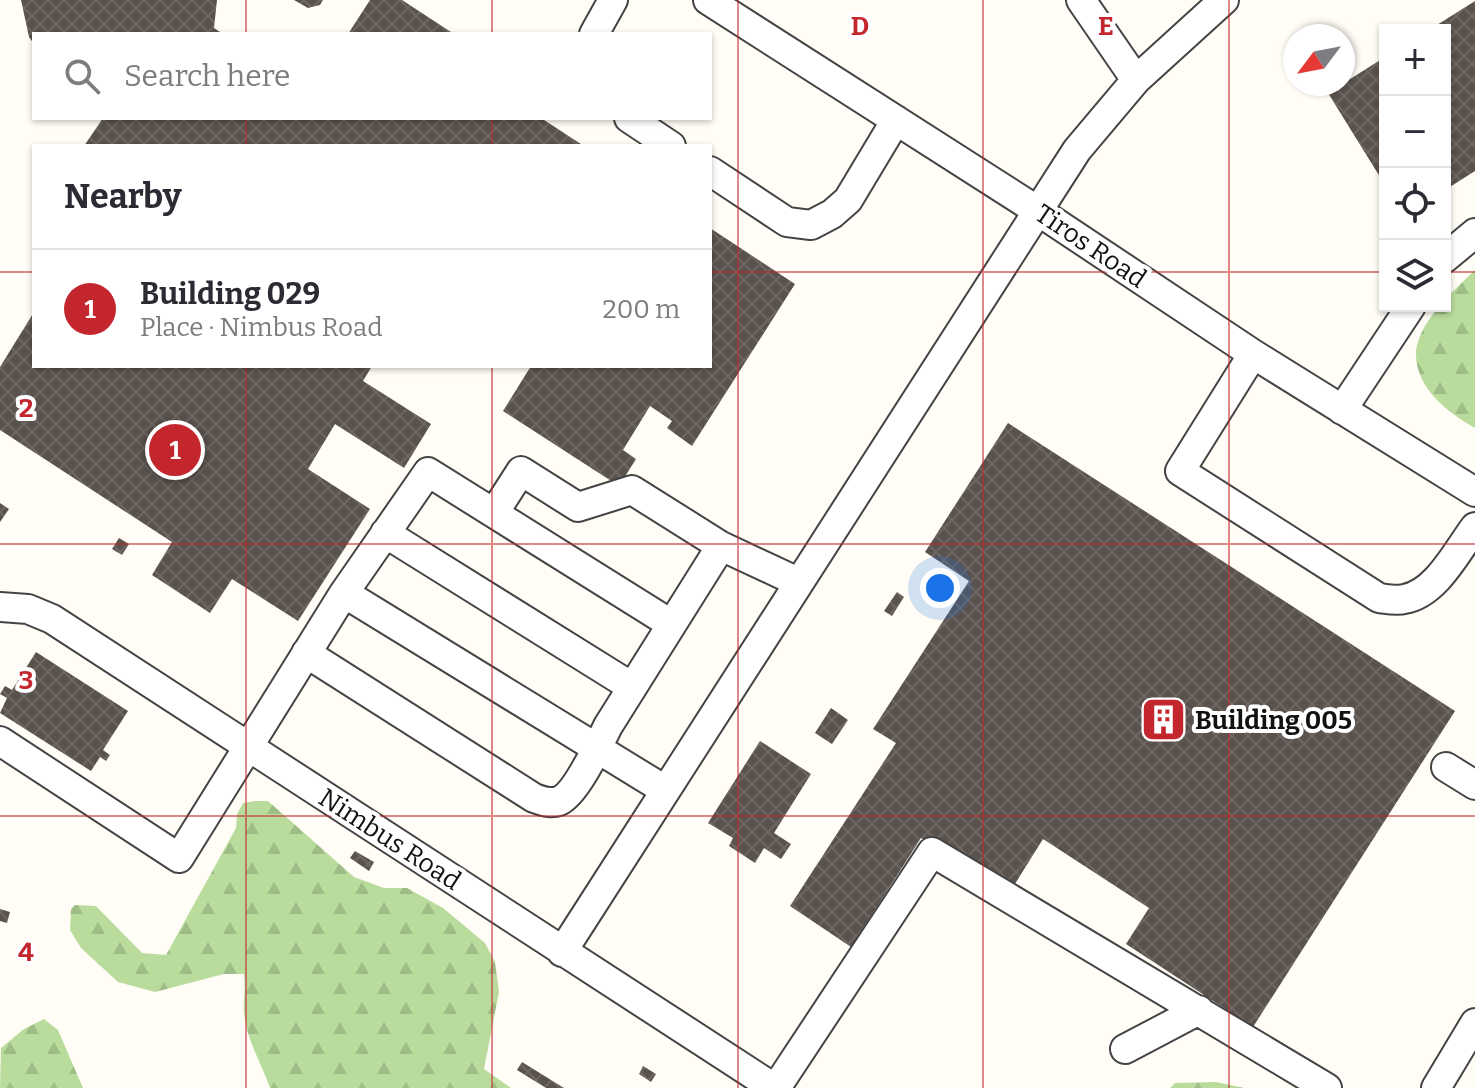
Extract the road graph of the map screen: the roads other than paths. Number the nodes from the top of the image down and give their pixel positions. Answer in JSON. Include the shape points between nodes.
{"nodes":[{"id":1,"x":613,"y":0,"type":"edge"},
{"id":2,"x":708,"y":0,"type":"edge"},
{"id":3,"x":1081,"y":0,"type":"edge"},
{"id":4,"x":1224,"y":0,"type":"edge"},
{"id":5,"x":595,"y":32,"type":"edge"},
{"id":6,"x":1136,"y":80,"type":"junction"},
{"id":7,"x":632,"y":120,"type":"edge"},
{"id":8,"x":896,"y":120,"type":"junction"},
{"id":9,"x":668,"y":144,"type":"edge"},
{"id":10,"x":712,"y":172,"type":"edge"},
{"id":11,"x":1038,"y":211,"type":"junction"},
{"id":12,"x":1475,"y":233,"type":"edge"},
{"id":13,"x":1451,"y":253,"type":"edge"},
{"id":14,"x":1407,"y":312,"type":"edge"},
{"id":15,"x":1253,"y":354,"type":"junction"},
{"id":16,"x":1342,"y":410,"type":"junction"},
{"id":17,"x":1475,"y":492,"type":"edge"},
{"id":18,"x":494,"y":513,"type":"junction"},
{"id":19,"x":1475,"y":527,"type":"edge"},
{"id":20,"x":385,"y":533,"type":"junction"},
{"id":21,"x":721,"y":546,"type":"junction"},
{"id":22,"x":798,"y":582,"type":"junction"},
{"id":23,"x":344,"y":593,"type":"junction"},
{"id":24,"x":0,"y":607,"type":"edge"},
{"id":25,"x":671,"y":624,"type":"junction"},
{"id":26,"x":306,"y":653,"type":"junction"},
{"id":27,"x":632,"y":687,"type":"junction"},
{"id":28,"x":0,"y":741,"type":"edge"},
{"id":29,"x":248,"y":747,"type":"junction"},
{"id":30,"x":597,"y":749,"type":"junction"},
{"id":31,"x":1446,"y":767,"type":"dead end"},
{"id":32,"x":1475,"y":785,"type":"edge"},
{"id":33,"x":665,"y":790,"type":"junction"},
{"id":34,"x":562,"y":952,"type":"junction"},
{"id":35,"x":1199,"y":1010,"type":"junction"},
{"id":36,"x":1475,"y":1023,"type":"edge"},
{"id":37,"x":1125,"y":1049,"type":"dead end"},
{"id":38,"x":775,"y":1088,"type":"edge"},
{"id":39,"x":1327,"y":1088,"type":"edge"},
{"id":40,"x":1436,"y":1088,"type":"edge"}],
"edges":[{"from":1,"to":5,"type":"street"},
{"from":2,"to":8,"type":"street","name":"Tiros Road"},
{"from":3,"to":6,"type":"street"},
{"from":4,"to":6,"type":"street"},
{"from":6,"to":11,"type":"street","via":[[1077,150]]},
{"from":7,"to":9,"type":"street"},
{"from":8,"to":10,"type":"street","via":[[848,200],[811,225],[787,222]]},
{"from":8,"to":11,"type":"street","name":"Tiros Road"},
{"from":11,"to":15,"type":"street","name":"Tiros Road"},
{"from":11,"to":22,"type":"street"},
{"from":12,"to":13,"type":"street"},
{"from":14,"to":16,"type":"street"},
{"from":15,"to":16,"type":"street","name":"Tiros Road"},
{"from":15,"to":19,"type":"street","via":[[1180,471],[1379,598],[1404,600],[1420,594]]},
{"from":16,"to":17,"type":"street","name":"Tiros Road"},
{"from":18,"to":20,"type":"street","via":[[428,472]]},
{"from":18,"to":21,"type":"street","via":[[521,471],[578,507],[632,490]]},
{"from":18,"to":25,"type":"street"},
{"from":20,"to":23,"type":"street"},
{"from":20,"to":27,"type":"street"},
{"from":21,"to":22,"type":"street"},
{"from":21,"to":25,"type":"street"},
{"from":22,"to":33,"type":"street"},
{"from":23,"to":26,"type":"street"},
{"from":23,"to":30,"type":"street"},
{"from":24,"to":29,"type":"street","name":"Nimbus Road","via":[[28,609],[52,619]]},
{"from":25,"to":27,"type":"street"},
{"from":26,"to":29,"type":"street"},
{"from":26,"to":30,"type":"street","via":[[546,803],[568,793]]},
{"from":27,"to":30,"type":"street"},
{"from":28,"to":29,"type":"street","via":[[179,858]]},
{"from":29,"to":34,"type":"street","name":"Nimbus Road"},
{"from":30,"to":33,"type":"street"},
{"from":31,"to":32,"type":"street"},
{"from":33,"to":34,"type":"street"},
{"from":34,"to":38,"type":"street","name":"Nimbus Road"},
{"from":35,"to":37,"type":"street"},
{"from":35,"to":38,"type":"street","via":[[932,852]]},
{"from":35,"to":39,"type":"street"},
{"from":36,"to":40,"type":"street"}]}
